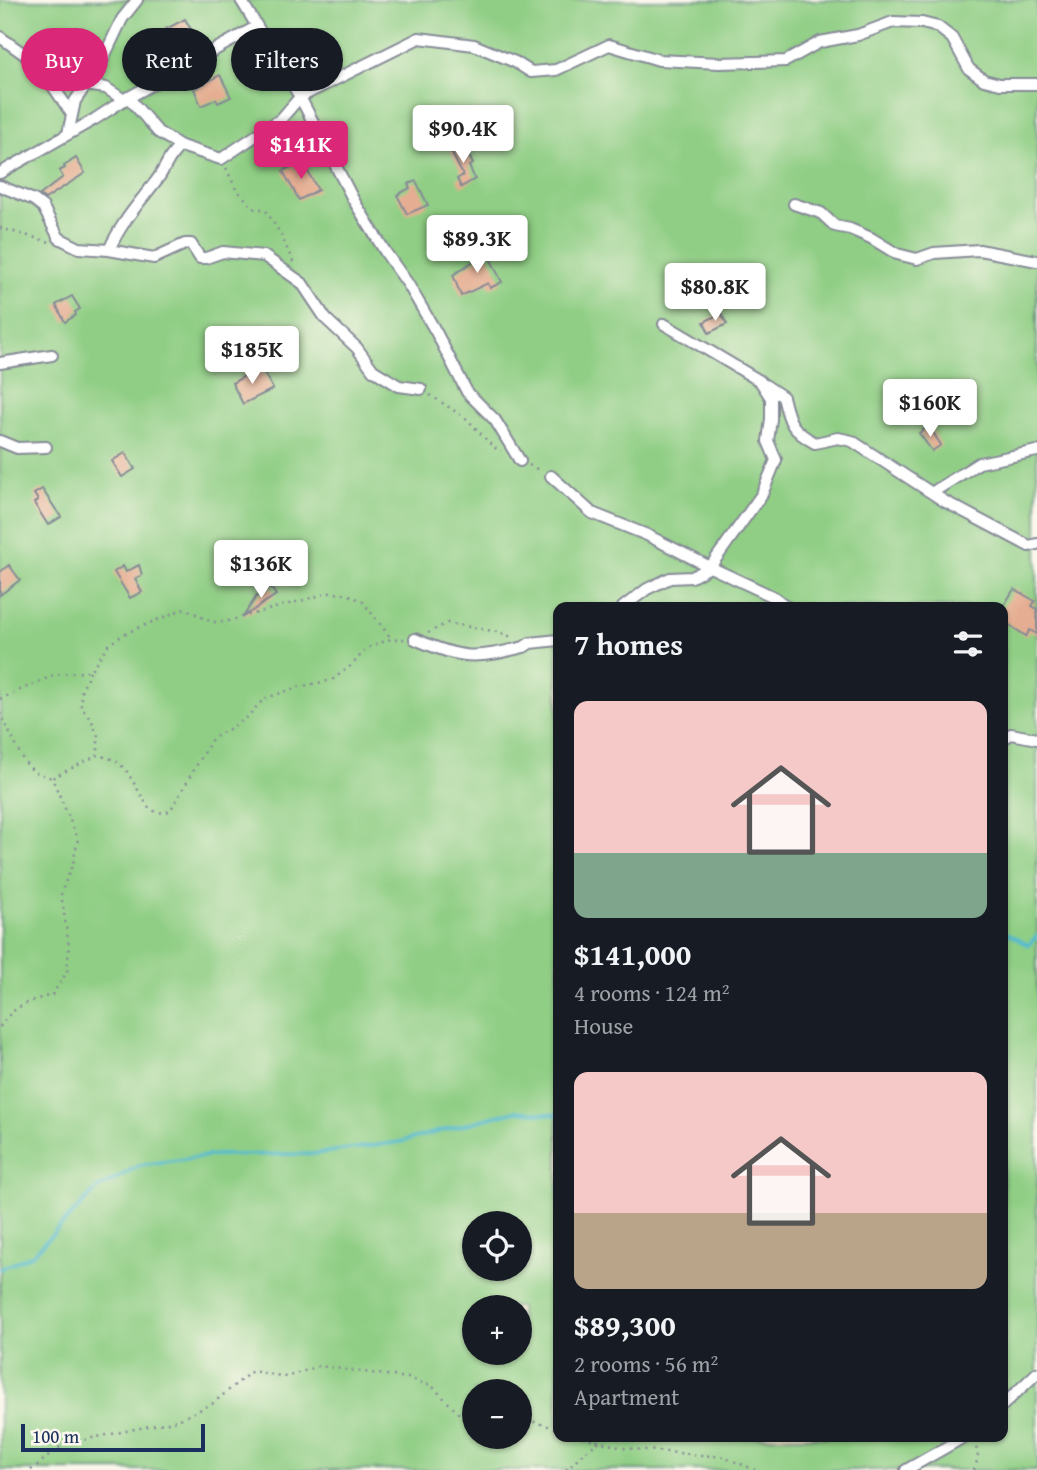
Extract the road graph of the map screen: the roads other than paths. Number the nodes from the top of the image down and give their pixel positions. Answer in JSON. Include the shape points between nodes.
{"nodes":[{"id":1,"x":136,"y":0,"type":"edge"},
{"id":2,"x":241,"y":0,"type":"edge"},
{"id":3,"x":256,"y":27,"type":"junction"},
{"id":4,"x":0,"y":37,"type":"edge"},
{"id":5,"x":108,"y":48,"type":"edge"},
{"id":6,"x":1037,"y":84,"type":"edge"},
{"id":7,"x":108,"y":89,"type":"edge"},
{"id":8,"x":81,"y":91,"type":"edge"},
{"id":9,"x":300,"y":97,"type":"junction"},
{"id":10,"x":126,"y":98,"type":"junction"},
{"id":11,"x":71,"y":113,"type":"junction"},
{"id":12,"x":68,"y":134,"type":"junction"},
{"id":13,"x":181,"y":146,"type":"junction"},
{"id":14,"x":0,"y":173,"type":"edge"},
{"id":15,"x":0,"y":186,"type":"edge"},
{"id":16,"x":794,"y":204,"type":"dead end"},
{"id":17,"x":109,"y":250,"type":"junction"},
{"id":18,"x":1037,"y":261,"type":"edge"},
{"id":19,"x":664,"y":324,"type":"dead end"},
{"id":20,"x":52,"y":355,"type":"dead end"},
{"id":21,"x":0,"y":363,"type":"edge"},
{"id":22,"x":760,"y":381,"type":"junction"},
{"id":23,"x":421,"y":389,"type":"road end"},
{"id":24,"x":0,"y":441,"type":"edge"},
{"id":25,"x":46,"y":447,"type":"dead end"},
{"id":26,"x":1037,"y":451,"type":"edge"},
{"id":27,"x":520,"y":461,"type":"road end"},
{"id":28,"x":551,"y":476,"type":"road end"},
{"id":29,"x":933,"y":492,"type":"junction"},
{"id":30,"x":1037,"y":544,"type":"edge"},
{"id":31,"x":709,"y":567,"type":"junction"},
{"id":32,"x":630,"y":602,"type":"edge"},
{"id":33,"x":780,"y":602,"type":"edge"},
{"id":34,"x":415,"y":639,"type":"road end"},
{"id":35,"x":553,"y":641,"type":"edge"},
{"id":36,"x":1008,"y":735,"type":"edge"},
{"id":37,"x":1037,"y":739,"type":"edge"},
{"id":38,"x":1037,"y":1373,"type":"edge"},
{"id":39,"x":1008,"y":1400,"type":"edge"},
{"id":40,"x":955,"y":1442,"type":"edge"},
{"id":41,"x":906,"y":1470,"type":"edge"}],
"edges":[{"from":1,"to":5,"type":"street"},
{"from":2,"to":3,"type":"street"},
{"from":3,"to":9,"type":"street"},
{"from":3,"to":10,"type":"street"},
{"from":4,"to":11,"type":"street","via":[[38,64]]},
{"from":6,"to":9,"type":"street","via":[[984,80],[938,27],[893,22],[820,42],[786,61],[659,60],[609,45],[556,70],[531,72],[474,46],[419,38]]},
{"from":7,"to":10,"type":"street"},
{"from":8,"to":11,"type":"street"},
{"from":9,"to":13,"type":"street","via":[[281,119],[221,159]]},
{"from":9,"to":27,"type":"street","via":[[354,201],[408,284],[467,392],[495,420]]},
{"from":10,"to":12,"type":"street"},
{"from":10,"to":13,"type":"street","via":[[158,132]]},
{"from":11,"to":12,"type":"street"},
{"from":12,"to":14,"type":"street"},
{"from":13,"to":17,"type":"street","via":[[129,213]]},
{"from":15,"to":17,"type":"street","via":[[43,207],[66,244]]},
{"from":16,"to":18,"type":"street","via":[[821,213],[835,226],[871,238],[897,254],[917,259],[978,250]]},
{"from":17,"to":23,"type":"street","via":[[154,258],[191,244],[200,258],[223,252],[264,256],[302,283],[326,319],[373,370],[399,386]]},
{"from":19,"to":22,"type":"street"},
{"from":20,"to":21,"type":"street"},
{"from":22,"to":29,"type":"street","via":[[783,397],[796,432],[815,443],[838,438],[852,441]]},
{"from":22,"to":31,"type":"street","via":[[771,398],[768,441],[776,460],[762,494]]},
{"from":24,"to":25,"type":"street","via":[[17,448]]},
{"from":26,"to":29,"type":"street","via":[[979,463]]},
{"from":28,"to":31,"type":"street","via":[[592,513],[647,534]]},
{"from":29,"to":30,"type":"street","via":[[1009,537],[1029,546]]},
{"from":31,"to":32,"type":"street","via":[[692,577],[670,578]]},
{"from":31,"to":33,"type":"street"},
{"from":34,"to":35,"type":"street","via":[[466,657],[486,657]]},
{"from":36,"to":37,"type":"street"},
{"from":38,"to":39,"type":"street"},
{"from":40,"to":41,"type":"street"}]}
